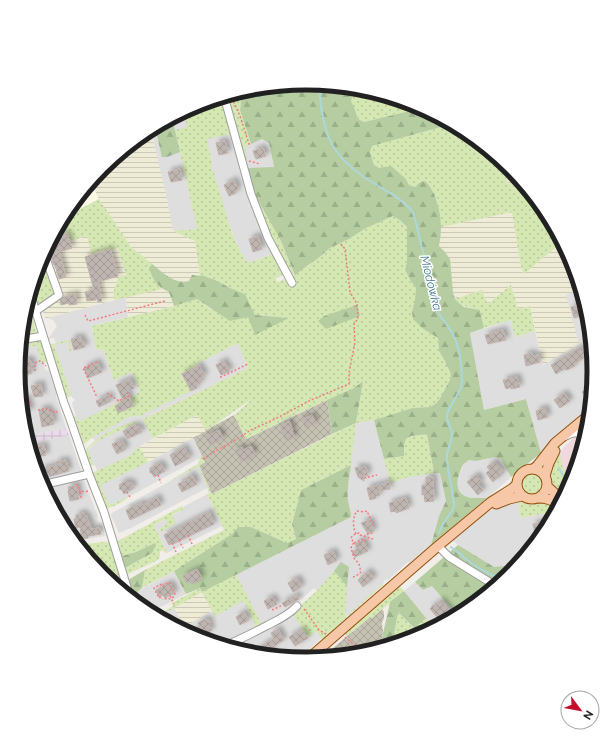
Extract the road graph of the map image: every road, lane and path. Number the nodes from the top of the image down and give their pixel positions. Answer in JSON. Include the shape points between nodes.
{"nodes":[{"id":1,"x":233,"y":100,"type":"edge"},
{"id":2,"x":226,"y":102,"type":"edge"},
{"id":3,"x":250,"y":147,"type":"dead end"},
{"id":4,"x":242,"y":161,"type":"junction"},
{"id":5,"x":260,"y":164,"type":"dead end"},
{"id":6,"x":340,"y":243,"type":"dead end"},
{"id":7,"x":47,"y":261,"type":"edge"},
{"id":8,"x":292,"y":283,"type":"dead end"},
{"id":9,"x":165,"y":301,"type":"dead end"},
{"id":10,"x":33,"y":303,"type":"edge"},
{"id":11,"x":36,"y":311,"type":"junction"},
{"id":12,"x":85,"y":315,"type":"dead end"},
{"id":13,"x":43,"y":336,"type":"junction"},
{"id":14,"x":27,"y":339,"type":"edge"},
{"id":15,"x":97,"y":362,"type":"dead end"},
{"id":16,"x":248,"y":364,"type":"dead end"},
{"id":17,"x":44,"y":365,"type":"dead end"},
{"id":18,"x":35,"y":371,"type":"dead end"},
{"id":19,"x":220,"y":377,"type":"dead end"},
{"id":20,"x":127,"y":391,"type":"dead end"},
{"id":21,"x":106,"y":393,"type":"dead end"},
{"id":22,"x":26,"y":397,"type":"edge"},
{"id":23,"x":98,"y":397,"type":"dead end"},
{"id":24,"x":31,"y":406,"type":"dead end"},
{"id":25,"x":38,"y":410,"type":"dead end"},
{"id":26,"x":60,"y":414,"type":"dead end"},
{"id":27,"x":583,"y":420,"type":"edge"},
{"id":28,"x":574,"y":427,"type":"junction"},
{"id":29,"x":580,"y":433,"type":"edge"},
{"id":30,"x":566,"y":436,"type":"junction"},
{"id":31,"x":203,"y":459,"type":"dead end"},
{"id":32,"x":533,"y":469,"type":"junction"},
{"id":33,"x":89,"y":474,"type":"junction"},
{"id":34,"x":158,"y":475,"type":"dead end"},
{"id":35,"x":377,"y":475,"type":"dead end"},
{"id":36,"x":545,"y":476,"type":"junction"},
{"id":37,"x":364,"y":478,"type":"dead end"},
{"id":38,"x":161,"y":483,"type":"dead end"},
{"id":39,"x":48,"y":484,"type":"edge"},
{"id":40,"x":516,"y":484,"type":"junction"},
{"id":41,"x":77,"y":485,"type":"dead end"},
{"id":42,"x":547,"y":486,"type":"junction"},
{"id":43,"x":88,"y":491,"type":"dead end"},
{"id":44,"x":80,"y":492,"type":"junction"},
{"id":45,"x":128,"y":492,"type":"dead end"},
{"id":46,"x":522,"y":496,"type":"junction"},
{"id":47,"x":558,"y":496,"type":"edge"},
{"id":48,"x":81,"y":498,"type":"dead end"},
{"id":49,"x":538,"y":498,"type":"junction"},
{"id":50,"x":131,"y":499,"type":"dead end"},
{"id":51,"x":555,"y":501,"type":"edge"},
{"id":52,"x":480,"y":511,"type":"junction"},
{"id":53,"x":373,"y":525,"type":"dead end"},
{"id":54,"x":373,"y":533,"type":"dead end"},
{"id":55,"x":356,"y":534,"type":"junction"},
{"id":56,"x":188,"y":535,"type":"dead end"},
{"id":57,"x":359,"y":536,"type":"junction"},
{"id":58,"x":364,"y":538,"type":"junction"},
{"id":59,"x":373,"y":539,"type":"dead end"},
{"id":60,"x":179,"y":540,"type":"dead end"},
{"id":61,"x":357,"y":542,"type":"junction"},
{"id":62,"x":366,"y":542,"type":"dead end"},
{"id":63,"x":172,"y":543,"type":"dead end"},
{"id":64,"x":354,"y":543,"type":"junction"},
{"id":65,"x":192,"y":544,"type":"dead end"},
{"id":66,"x":438,"y":546,"type":"junction"},
{"id":67,"x":183,"y":548,"type":"dead end"},
{"id":68,"x":176,"y":552,"type":"dead end"},
{"id":69,"x":353,"y":577,"type":"dead end"},
{"id":70,"x":490,"y":583,"type":"edge"},
{"id":71,"x":127,"y":587,"type":"edge"},
{"id":72,"x":170,"y":596,"type":"dead end"},
{"id":73,"x":171,"y":599,"type":"junction"},
{"id":74,"x":174,"y":604,"type":"dead end"},
{"id":75,"x":283,"y":604,"type":"dead end"},
{"id":76,"x":297,"y":606,"type":"joint"},
{"id":77,"x":272,"y":610,"type":"dead end"},
{"id":78,"x":340,"y":631,"type":"junction"},
{"id":79,"x":329,"y":635,"type":"dead end"},
{"id":80,"x":233,"y":642,"type":"edge"},
{"id":81,"x":360,"y":647,"type":"edge"},
{"id":82,"x":317,"y":651,"type":"edge"}],
"edges":[{"from":1,"to":3,"type":"path"},
{"from":2,"to":4,"type":"street"},
{"from":4,"to":5,"type":"path"},
{"from":4,"to":8,"type":"street","via":[[251,194],[268,238]]},
{"from":6,"to":31,"type":"path","via":[[345,249],[350,292],[358,309],[354,324],[356,342],[349,384],[251,430]]},
{"from":7,"to":11,"type":"street","via":[[59,295]]},
{"from":9,"to":12,"type":"path","via":[[88,320]]},
{"from":10,"to":11,"type":"street"},
{"from":11,"to":13,"type":"street"},
{"from":13,"to":14,"type":"street"},
{"from":13,"to":33,"type":"street"},
{"from":15,"to":23,"type":"path","via":[[83,368]]},
{"from":16,"to":19,"type":"path"},
{"from":17,"to":18,"type":"path","via":[[39,361],[35,363]]},
{"from":20,"to":21,"type":"path","via":[[129,396],[119,401]]},
{"from":22,"to":24,"type":"path"},
{"from":25,"to":26,"type":"path","via":[[48,408]]},
{"from":27,"to":28,"type":"main road"},
{"from":28,"to":30,"type":"main road"},
{"from":28,"to":32,"type":"main road","via":[[555,443]]},
{"from":29,"to":30,"type":"street","via":[[572,432]]},
{"from":30,"to":36,"type":"main road","via":[[548,463]]},
{"from":32,"to":36,"type":"main road"},
{"from":32,"to":40,"type":"main road","via":[[523,471]]},
{"from":33,"to":39,"type":"street"},
{"from":33,"to":71,"type":"street","via":[[106,518]]},
{"from":34,"to":38,"type":"path"},
{"from":35,"to":37,"type":"path"},
{"from":36,"to":42,"type":"main road"},
{"from":40,"to":46,"type":"main road"},
{"from":40,"to":52,"type":"main road"},
{"from":41,"to":44,"type":"path"},
{"from":42,"to":47,"type":"main road"},
{"from":42,"to":49,"type":"main road"},
{"from":43,"to":44,"type":"path"},
{"from":44,"to":48,"type":"path"},
{"from":45,"to":50,"type":"path"},
{"from":46,"to":49,"type":"main road"},
{"from":46,"to":52,"type":"main road","via":[[509,498]]},
{"from":49,"to":51,"type":"main road"},
{"from":52,"to":66,"type":"main road"},
{"from":53,"to":55,"type":"path","via":[[366,511],[356,511],[353,527]]},
{"from":54,"to":58,"type":"path","via":[[365,535]]},
{"from":55,"to":57,"type":"path","via":[[359,533]]},
{"from":55,"to":64,"type":"path","via":[[351,538]]},
{"from":56,"to":65,"type":"path"},
{"from":57,"to":58,"type":"path"},
{"from":57,"to":61,"type":"path"},
{"from":58,"to":59,"type":"path"},
{"from":58,"to":61,"type":"path"},
{"from":58,"to":62,"type":"path"},
{"from":60,"to":67,"type":"path"},
{"from":61,"to":64,"type":"path"},
{"from":63,"to":68,"type":"path"},
{"from":64,"to":69,"type":"path","via":[[351,548],[361,572]]},
{"from":66,"to":70,"type":"street","via":[[450,558]]},
{"from":66,"to":78,"type":"main road"},
{"from":72,"to":73,"type":"path"},
{"from":73,"to":73,"type":"path","via":[[159,598],[154,588],[170,582],[175,593]]},
{"from":73,"to":74,"type":"path"},
{"from":75,"to":77,"type":"path"},
{"from":76,"to":79,"type":"path","via":[[302,607],[318,630]]},
{"from":76,"to":80,"type":"street","via":[[278,620]]},
{"from":78,"to":81,"type":"path","via":[[353,644]]},
{"from":78,"to":82,"type":"main road"}]}
